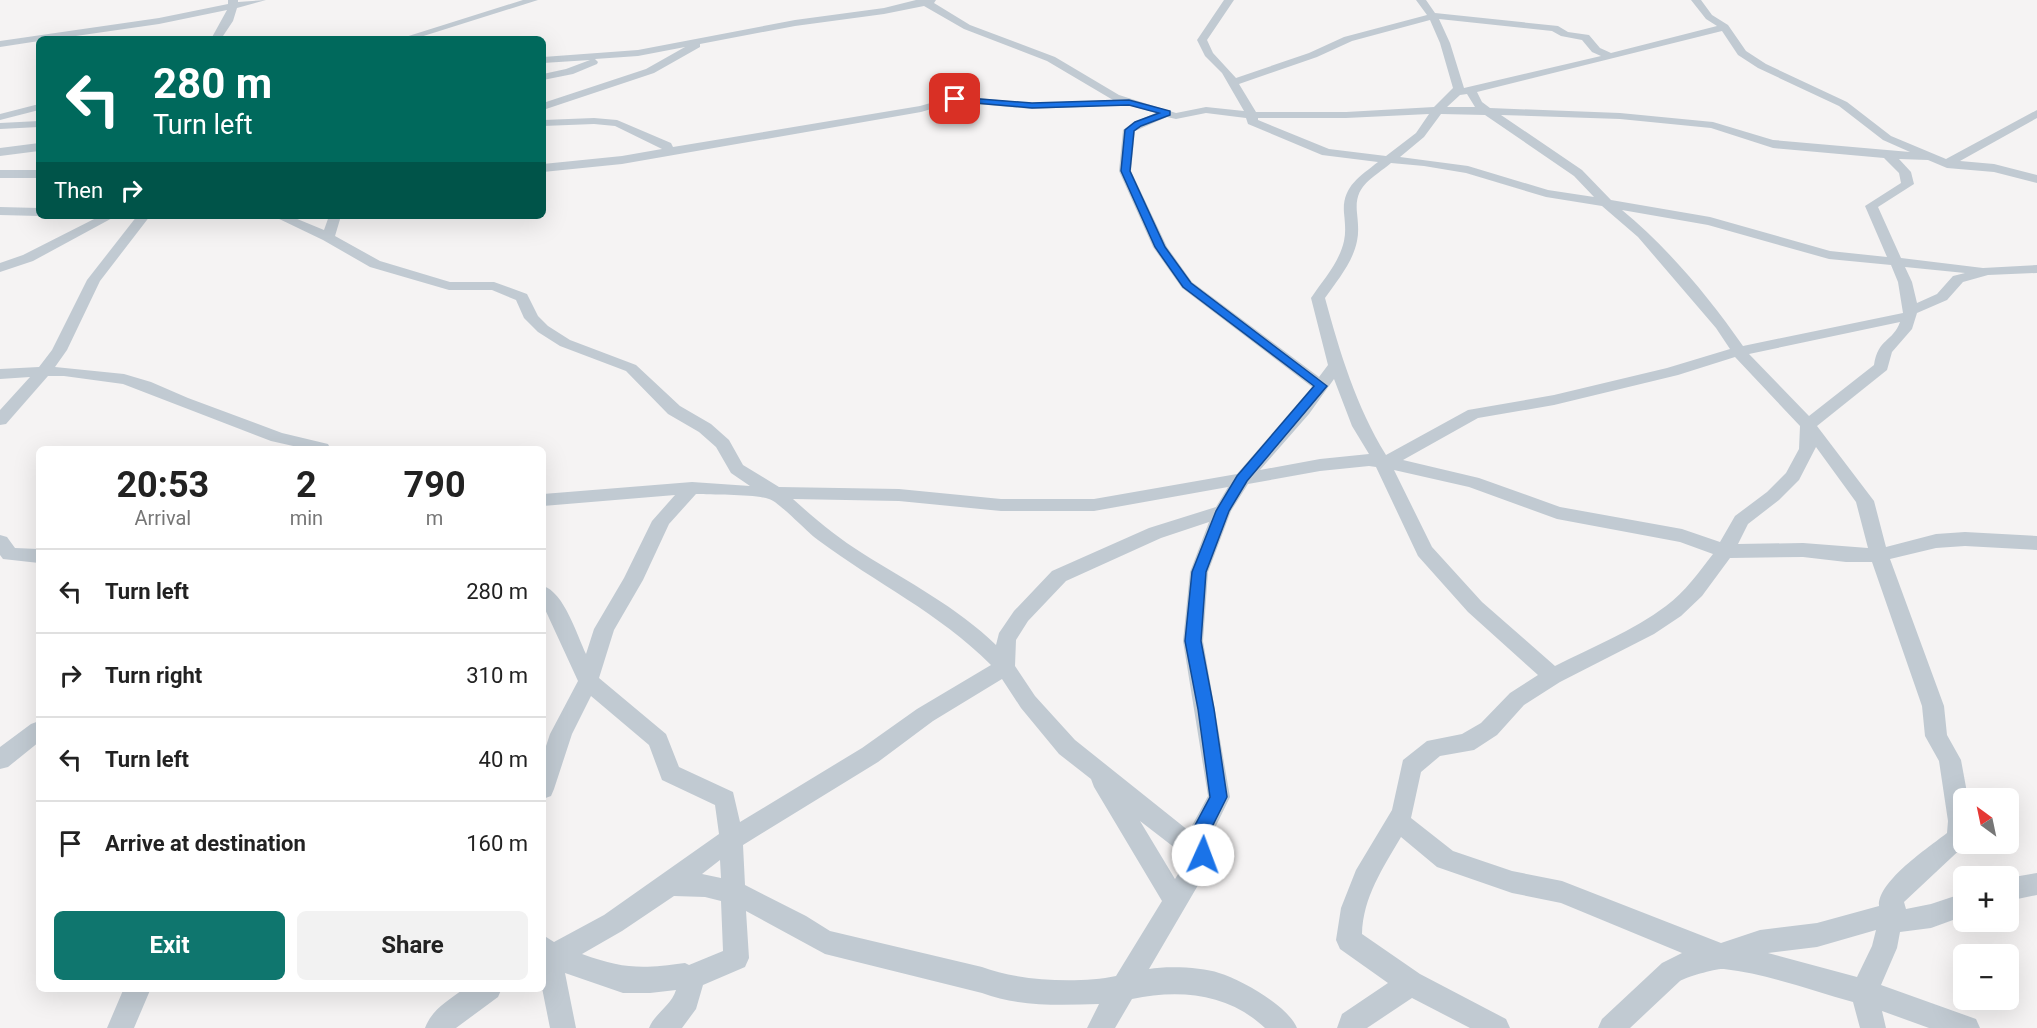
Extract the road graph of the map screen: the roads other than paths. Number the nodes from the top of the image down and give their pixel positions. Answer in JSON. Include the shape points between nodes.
{"nodes":[{"id":1,"x":261,"y":0,"type":"edge"},
{"id":2,"x":533,"y":0,"type":"edge"},
{"id":3,"x":937,"y":0,"type":"edge"},
{"id":4,"x":1229,"y":0,"type":"edge"},
{"id":5,"x":1421,"y":0,"type":"edge"},
{"id":6,"x":1696,"y":0,"type":"edge"},
{"id":7,"x":922,"y":1,"type":"edge"},
{"id":8,"x":233,"y":4,"type":"edge"},
{"id":9,"x":1434,"y":16,"type":"junction"},
{"id":10,"x":1725,"y":27,"type":"junction"},
{"id":11,"x":55,"y":36,"type":"edge"},
{"id":12,"x":219,"y":36,"type":"edge"},
{"id":13,"x":421,"y":36,"type":"edge"},
{"id":14,"x":36,"y":40,"type":"edge"},
{"id":15,"x":701,"y":42,"type":"junction"},
{"id":16,"x":0,"y":46,"type":"edge"},
{"id":17,"x":36,"y":49,"type":"edge"},
{"id":18,"x":609,"y":56,"type":"junction"},
{"id":19,"x":1609,"y":56,"type":"junction"},
{"id":20,"x":546,"y":60,"type":"edge"},
{"id":21,"x":546,"y":76,"type":"edge"},
{"id":22,"x":1232,"y":82,"type":"junction"},
{"id":23,"x":1472,"y":90,"type":"junction"},
{"id":24,"x":1457,"y":93,"type":"junction"},
{"id":25,"x":1129,"y":103,"type":"junction"},
{"id":26,"x":546,"y":105,"type":"edge"},
{"id":27,"x":36,"y":108,"type":"edge"},
{"id":28,"x":1437,"y":111,"type":"junction"},
{"id":29,"x":1487,"y":112,"type":"junction"},
{"id":30,"x":2037,"y":112,"type":"edge"},
{"id":31,"x":1167,"y":113,"type":"junction"},
{"id":32,"x":1252,"y":115,"type":"junction"},
{"id":33,"x":0,"y":117,"type":"edge"},
{"id":34,"x":546,"y":123,"type":"edge"},
{"id":35,"x":36,"y":124,"type":"edge"},
{"id":36,"x":0,"y":126,"type":"edge"},
{"id":37,"x":36,"y":147,"type":"edge"},
{"id":38,"x":668,"y":151,"type":"junction"},
{"id":39,"x":0,"y":152,"type":"edge"},
{"id":40,"x":1886,"y":153,"type":"junction"},
{"id":41,"x":1927,"y":157,"type":"junction"},
{"id":42,"x":1388,"y":160,"type":"junction"},
{"id":43,"x":1947,"y":164,"type":"junction"},
{"id":44,"x":546,"y":168,"type":"edge"},
{"id":45,"x":0,"y":174,"type":"edge"},
{"id":46,"x":36,"y":174,"type":"edge"},
{"id":47,"x":2037,"y":179,"type":"edge"},
{"id":48,"x":1608,"y":205,"type":"junction"},
{"id":49,"x":0,"y":211,"type":"edge"},
{"id":50,"x":36,"y":212,"type":"edge"},
{"id":51,"x":105,"y":219,"type":"edge"},
{"id":52,"x":142,"y":219,"type":"edge"},
{"id":53,"x":286,"y":219,"type":"edge"},
{"id":54,"x":334,"y":219,"type":"edge"},
{"id":55,"x":328,"y":237,"type":"junction"},
{"id":56,"x":1895,"y":262,"type":"junction"},
{"id":57,"x":0,"y":268,"type":"edge"},
{"id":58,"x":2037,"y":269,"type":"edge"},
{"id":59,"x":1988,"y":271,"type":"junction"},
{"id":60,"x":1909,"y":314,"type":"junction"},
{"id":61,"x":1740,"y":352,"type":"junction"},
{"id":62,"x":1336,"y":365,"type":"junction"},
{"id":63,"x":44,"y":371,"type":"junction"},
{"id":64,"x":0,"y":374,"type":"edge"},
{"id":65,"x":1321,"y":386,"type":"junction"},
{"id":66,"x":0,"y":420,"type":"edge"},
{"id":67,"x":1808,"y":425,"type":"junction"},
{"id":68,"x":314,"y":446,"type":"edge"},
{"id":69,"x":1384,"y":462,"type":"junction"},
{"id":70,"x":1242,"y":479,"type":"junction"},
{"id":71,"x":692,"y":488,"type":"junction"},
{"id":72,"x":775,"y":493,"type":"junction"},
{"id":73,"x":546,"y":500,"type":"edge"},
{"id":74,"x":1222,"y":511,"type":"junction"},
{"id":75,"x":2037,"y":543,"type":"edge"},
{"id":76,"x":3,"y":550,"type":"edge"},
{"id":77,"x":1725,"y":551,"type":"junction"},
{"id":78,"x":1879,"y":555,"type":"junction"},
{"id":79,"x":36,"y":556,"type":"edge"},
{"id":80,"x":546,"y":596,"type":"edge"},
{"id":81,"x":1005,"y":667,"type":"junction"},
{"id":82,"x":1553,"y":676,"type":"junction"},
{"id":83,"x":588,"y":681,"type":"junction"},
{"id":84,"x":36,"y":732,"type":"edge"},
{"id":85,"x":0,"y":760,"type":"edge"},
{"id":86,"x":1094,"y":767,"type":"junction"},
{"id":87,"x":546,"y":780,"type":"edge"},
{"id":88,"x":1398,"y":820,"type":"junction"},
{"id":89,"x":731,"y":840,"type":"junction"},
{"id":90,"x":1203,"y":855,"type":"junction"},
{"id":91,"x":671,"y":884,"type":"junction"},
{"id":92,"x":2037,"y":884,"type":"edge"},
{"id":93,"x":2019,"y":888,"type":"edge"},
{"id":94,"x":733,"y":892,"type":"junction"},
{"id":95,"x":1176,"y":902,"type":"junction"},
{"id":96,"x":1953,"y":908,"type":"edge"},
{"id":97,"x":1892,"y":914,"type":"junction"},
{"id":98,"x":546,"y":955,"type":"edge"},
{"id":99,"x":546,"y":955,"type":"edge"},
{"id":100,"x":1721,"y":956,"type":"junction"},
{"id":101,"x":546,"y":959,"type":"edge"},
{"id":102,"x":689,"y":978,"type":"junction"},
{"id":103,"x":1411,"y":983,"type":"junction"},
{"id":104,"x":1126,"y":988,"type":"junction"},
{"id":105,"x":136,"y":992,"type":"edge"},
{"id":106,"x":483,"y":992,"type":"edge"},
{"id":107,"x":1864,"y":992,"type":"junction"},
{"id":108,"x":120,"y":1028,"type":"edge"},
{"id":109,"x":438,"y":1028,"type":"edge"},
{"id":110,"x":563,"y":1028,"type":"edge"},
{"id":111,"x":662,"y":1028,"type":"edge"},
{"id":112,"x":1100,"y":1028,"type":"edge"},
{"id":113,"x":1284,"y":1028,"type":"edge"},
{"id":114,"x":1350,"y":1028,"type":"edge"},
{"id":115,"x":1497,"y":1028,"type":"edge"},
{"id":116,"x":1611,"y":1028,"type":"edge"},
{"id":117,"x":1874,"y":1028,"type":"edge"},
{"id":118,"x":1967,"y":1028,"type":"edge"}],
"edges":[{"from":1,"to":8,"type":"street"},
{"from":2,"to":13,"type":"street"},
{"from":3,"to":7,"type":"street"},
{"from":4,"to":22,"type":"street","via":[[1202,40]]},
{"from":5,"to":9,"type":"street"},
{"from":6,"to":10,"type":"street","via":[[1709,17]]},
{"from":7,"to":15,"type":"street"},
{"from":7,"to":25,"type":"street","via":[[967,27],[1051,60]]},
{"from":8,"to":11,"type":"street"},
{"from":8,"to":12,"type":"street"},
{"from":9,"to":19,"type":"street","via":[[1555,28],[1558,33],[1585,37],[1596,50]]},
{"from":9,"to":22,"type":"street","via":[[1348,39]]},
{"from":9,"to":24,"type":"street","via":[[1449,48]]},
{"from":10,"to":19,"type":"street"},
{"from":10,"to":41,"type":"street","via":[[1750,59],[1843,104],[1887,138]]},
{"from":14,"to":16,"type":"street"},
{"from":15,"to":18,"type":"street"},
{"from":15,"to":26,"type":"street","via":[[650,71]]},
{"from":16,"to":17,"type":"street"},
{"from":18,"to":20,"type":"street"},
{"from":18,"to":21,"type":"street"},
{"from":19,"to":23,"type":"street"},
{"from":22,"to":32,"type":"street"},
{"from":23,"to":24,"type":"street"},
{"from":23,"to":29,"type":"street","via":[[1477,104]]},
{"from":24,"to":28,"type":"street"},
{"from":25,"to":31,"type":"street"},
{"from":25,"to":38,"type":"street","via":[[1032,106],[955,99],[921,109]]},
{"from":27,"to":33,"type":"street"},
{"from":28,"to":29,"type":"street"},
{"from":28,"to":32,"type":"street","via":[[1383,116]]},
{"from":28,"to":42,"type":"street","via":[[1420,135]]},
{"from":29,"to":40,"type":"street","via":[[1699,123],[1773,144]]},
{"from":29,"to":48,"type":"street","via":[[1578,173]]},
{"from":30,"to":43,"type":"street"},
{"from":31,"to":32,"type":"street","via":[[1176,116],[1206,110]]},
{"from":31,"to":65,"type":"street","via":[[1130,130],[1125,171],[1160,247],[1187,285]]},
{"from":32,"to":42,"type":"street","via":[[1252,122],[1326,152]]},
{"from":34,"to":38,"type":"street","via":[[617,123],[667,146]]},
{"from":35,"to":36,"type":"street"},
{"from":37,"to":39,"type":"street"},
{"from":38,"to":44,"type":"street"},
{"from":40,"to":41,"type":"street"},
{"from":40,"to":56,"type":"street","via":[[1905,172],[1908,184],[1871,206]]},
{"from":41,"to":43,"type":"street"},
{"from":42,"to":48,"type":"street","via":[[1468,170],[1546,193]]},
{"from":42,"to":62,"type":"street","via":[[1350,192],[1351,241],[1318,298]]},
{"from":43,"to":47,"type":"street","via":[[1994,168]]},
{"from":45,"to":46,"type":"street"},
{"from":48,"to":56,"type":"street","via":[[1710,221],[1828,255]]},
{"from":48,"to":61,"type":"street","via":[[1654,246]]},
{"from":49,"to":50,"type":"street"},
{"from":51,"to":57,"type":"street"},
{"from":52,"to":63,"type":"street","via":[[94,280],[59,350]]},
{"from":53,"to":55,"type":"street"},
{"from":54,"to":55,"type":"street"},
{"from":55,"to":72,"type":"street","via":[[375,264],[449,286],[494,286],[522,297],[531,318],[543,329],[565,343],[631,368],[674,410],[723,444],[737,469]]},
{"from":56,"to":59,"type":"street"},
{"from":56,"to":60,"type":"street","via":[[1905,282]]},
{"from":58,"to":59,"type":"street"},
{"from":59,"to":60,"type":"street","via":[[1958,279],[1942,297]]},
{"from":60,"to":61,"type":"street"},
{"from":60,"to":67,"type":"street","via":[[1905,329],[1884,351],[1882,367]]},
{"from":61,"to":67,"type":"street"},
{"from":61,"to":69,"type":"street","via":[[1554,400],[1474,414]]},
{"from":62,"to":65,"type":"street"},
{"from":62,"to":69,"type":"street","via":[[1360,426]]},
{"from":63,"to":64,"type":"street"},
{"from":63,"to":66,"type":"street"},
{"from":63,"to":68,"type":"street","via":[[92,374],[145,385],[182,402]]},
{"from":65,"to":70,"type":"street"},
{"from":67,"to":77,"type":"street","via":[[1807,449],[1793,476],[1741,520]]},
{"from":67,"to":78,"type":"street","via":[[1865,501]]},
{"from":69,"to":70,"type":"street","via":[[1320,465]]},
{"from":69,"to":77,"type":"street","via":[[1473,482],[1557,513],[1682,536]]},
{"from":69,"to":82,"type":"street","via":[[1425,551],[1475,607]]},
{"from":70,"to":72,"type":"street","via":[[1094,505],[1000,505],[899,495]]},
{"from":70,"to":74,"type":"street"},
{"from":71,"to":72,"type":"street"},
{"from":71,"to":73,"type":"street"},
{"from":71,"to":83,"type":"street","via":[[661,521],[604,629]]},
{"from":72,"to":81,"type":"street","via":[[809,524],[971,633]]},
{"from":74,"to":81,"type":"street","via":[[1155,532],[1059,576],[1021,616],[1006,639]]},
{"from":74,"to":90,"type":"street","via":[[1199,572],[1193,641],[1219,797],[1201,831]]},
{"from":75,"to":78,"type":"street","via":[[1936,541]]},
{"from":76,"to":79,"type":"street"},
{"from":77,"to":78,"type":"street","via":[[1803,550]]},
{"from":77,"to":82,"type":"street","via":[[1695,591],[1674,611],[1647,629]]},
{"from":78,"to":97,"type":"street","via":[[1933,706],[1936,736],[1950,760],[1960,821],[1958,838],[1892,898]]},
{"from":80,"to":83,"type":"street"},
{"from":81,"to":86,"type":"street","via":[[1028,702],[1067,747]]},
{"from":81,"to":89,"type":"street"},
{"from":82,"to":88,"type":"street","via":[[1517,699],[1489,729],[1466,743],[1435,748],[1411,767]]},
{"from":83,"to":87,"type":"street","via":[[561,734]]},
{"from":83,"to":89,"type":"street","via":[[658,740],[670,773],[725,798]]},
{"from":84,"to":85,"type":"street"},
{"from":86,"to":90,"type":"street"},
{"from":86,"to":95,"type":"street"},
{"from":88,"to":100,"type":"street","via":[[1445,859],[1512,882],[1562,892]]},
{"from":88,"to":103,"type":"street","via":[[1354,899],[1349,940]]},
{"from":89,"to":91,"type":"street"},
{"from":89,"to":94,"type":"street"},
{"from":90,"to":95,"type":"street"},
{"from":91,"to":94,"type":"street"},
{"from":91,"to":98,"type":"street","via":[[613,923]]},
{"from":92,"to":93,"type":"street"},
{"from":94,"to":102,"type":"street","via":[[736,958]]},
{"from":94,"to":104,"type":"street","via":[[825,942],[999,987],[1044,992]]},
{"from":95,"to":104,"type":"street"},
{"from":96,"to":97,"type":"street","via":[[1903,921]]},
{"from":97,"to":100,"type":"street","via":[[1817,935],[1760,942]]},
{"from":97,"to":107,"type":"street","via":[[1884,948]]},
{"from":99,"to":102,"type":"street","via":[[617,979]]},
{"from":100,"to":107,"type":"street"},
{"from":100,"to":116,"type":"street","via":[[1687,963],[1671,972]]},
{"from":101,"to":110,"type":"street"},
{"from":102,"to":111,"type":"street","via":[[691,984],[682,1009]]},
{"from":103,"to":114,"type":"street","via":[[1351,1023]]},
{"from":103,"to":115,"type":"street"},
{"from":104,"to":112,"type":"street"},
{"from":104,"to":113,"type":"street","via":[[1161,980],[1217,985],[1267,1012]]},
{"from":105,"to":108,"type":"street"},
{"from":106,"to":109,"type":"street"},
{"from":107,"to":117,"type":"street"},
{"from":107,"to":118,"type":"street"}]}
